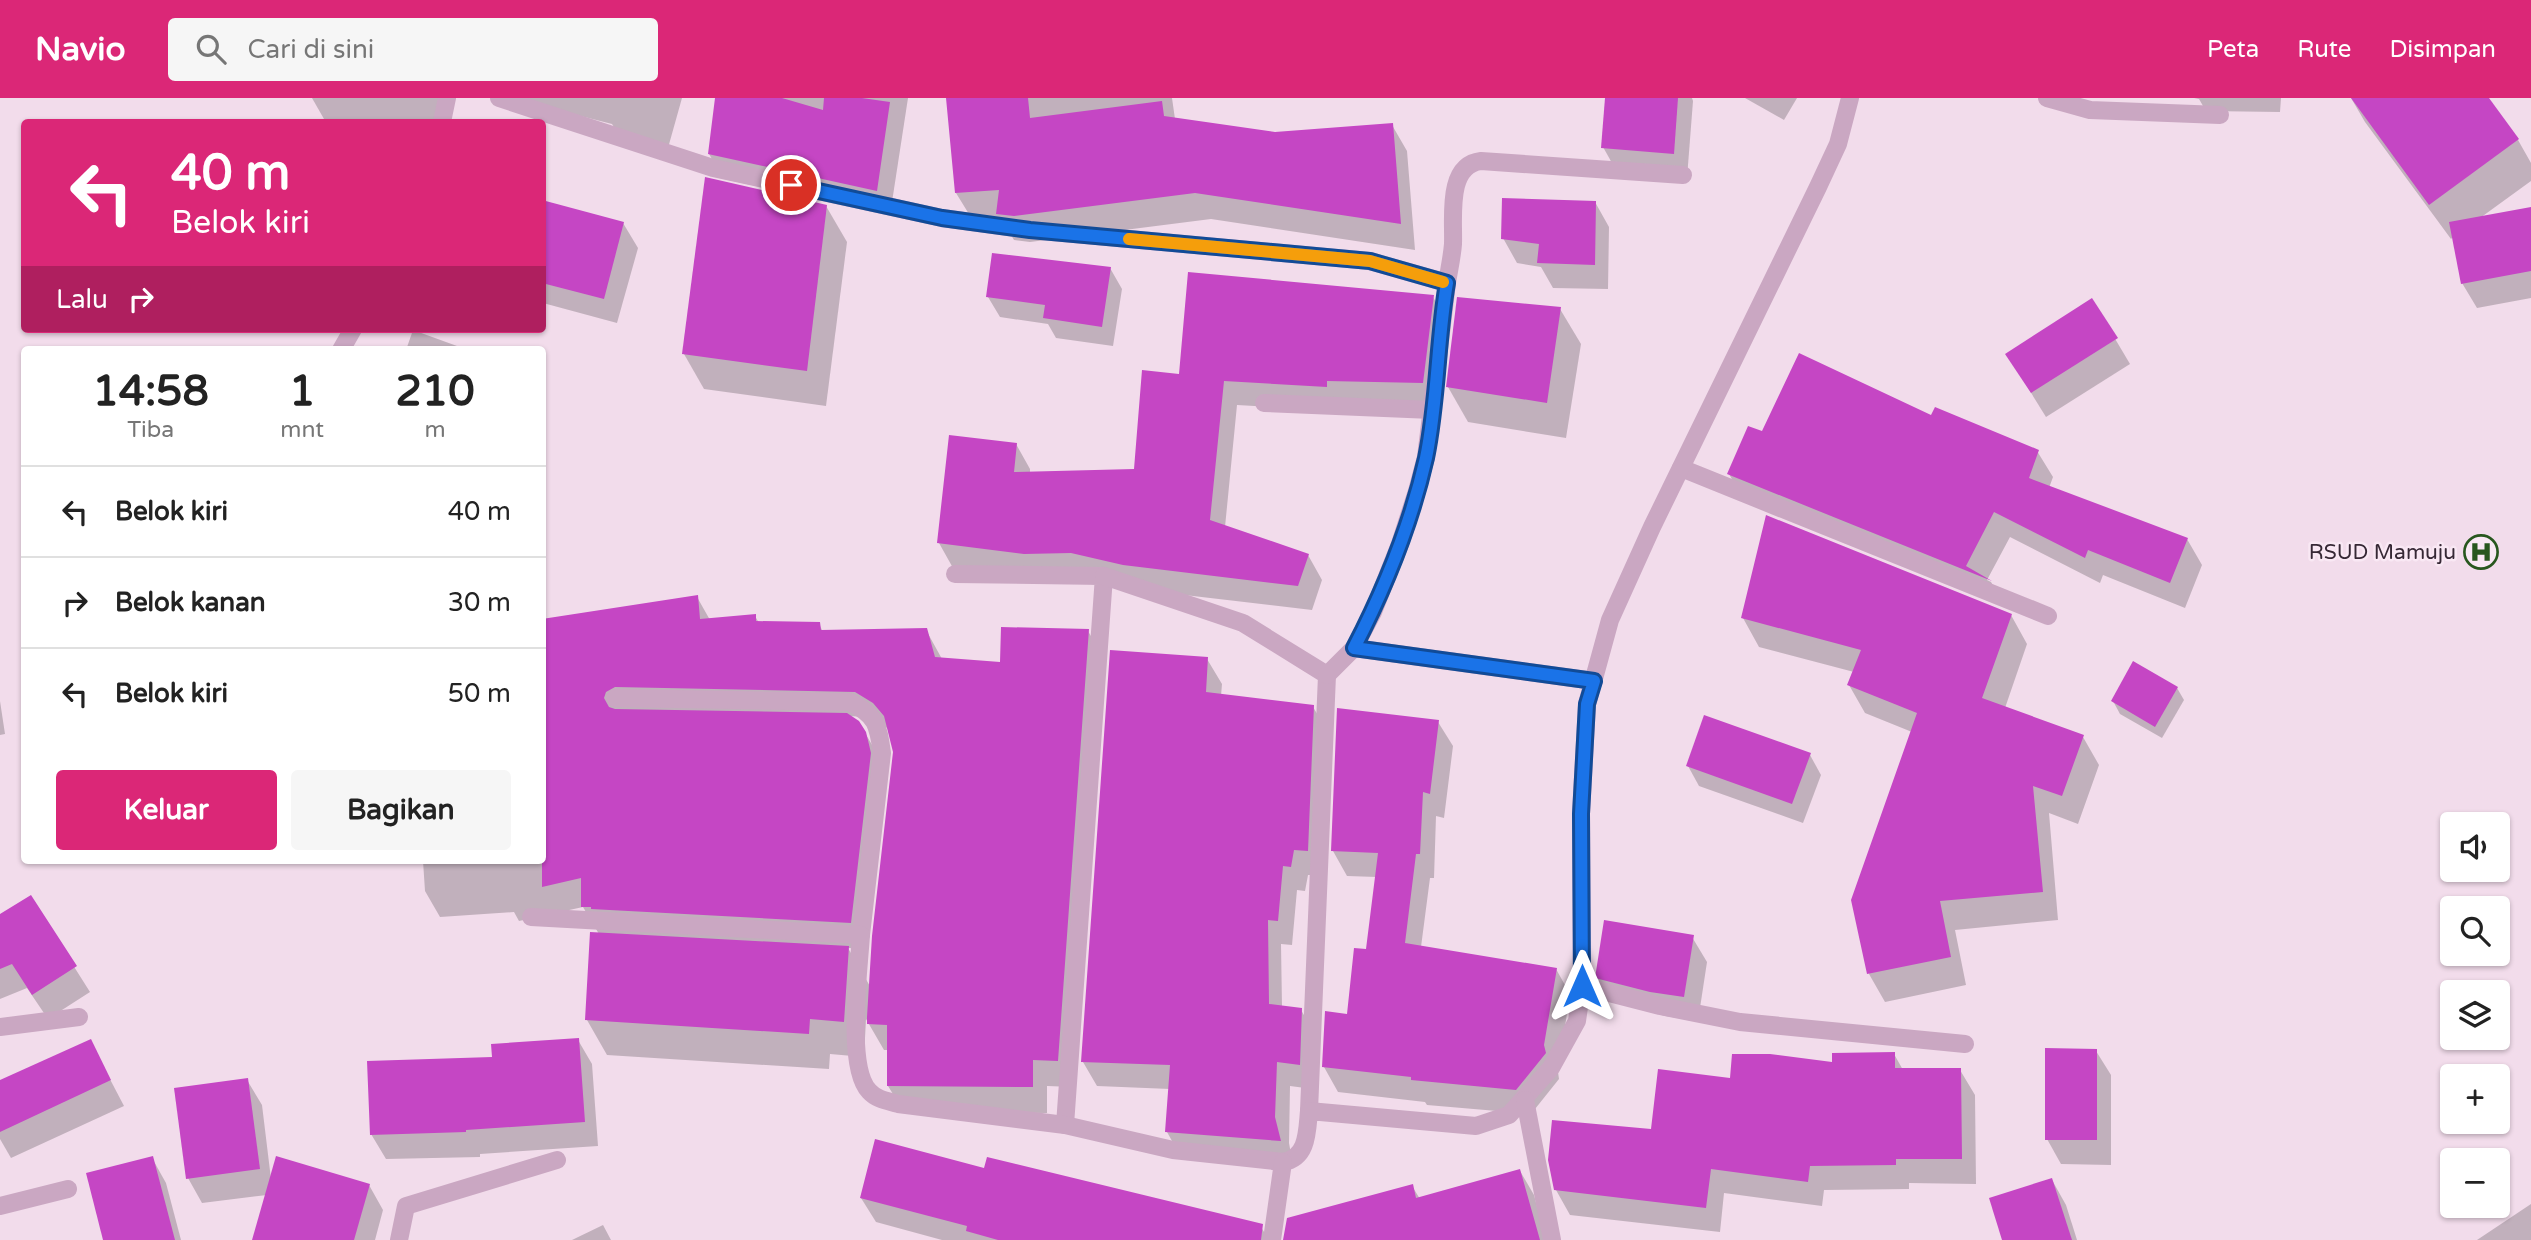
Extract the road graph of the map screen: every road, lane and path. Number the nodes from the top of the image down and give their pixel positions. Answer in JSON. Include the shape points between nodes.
{"nodes":[{"id":1,"x":447,"y":98,"type":"edge"},
{"id":2,"x":499,"y":98,"type":"edge"},
{"id":3,"x":1850,"y":98,"type":"edge"},
{"id":4,"x":2047,"y":98,"type":"edge"},
{"id":5,"x":2220,"y":116,"type":"dead end"},
{"id":6,"x":443,"y":119,"type":"edge"},
{"id":7,"x":1683,"y":175,"type":"dead end"},
{"id":8,"x":1447,"y":283,"type":"junction"},
{"id":9,"x":1264,"y":403,"type":"dead end"},
{"id":10,"x":1432,"y":410,"type":"junction"},
{"id":11,"x":1681,"y":468,"type":"junction"},
{"id":12,"x":955,"y":574,"type":"dead end"},
{"id":13,"x":1104,"y":576,"type":"junction"},
{"id":14,"x":2048,"y":616,"type":"dead end"},
{"id":15,"x":1354,"y":648,"type":"junction"},
{"id":16,"x":1328,"y":676,"type":"junction"},
{"id":17,"x":1594,"y":681,"type":"junction"},
{"id":18,"x":615,"y":698,"type":"dead end"},
{"id":19,"x":531,"y":917,"type":"dead end"},
{"id":20,"x":861,"y":935,"type":"junction"},
{"id":21,"x":1582,"y":986,"type":"junction"},
{"id":22,"x":79,"y":1017,"type":"dead end"},
{"id":23,"x":0,"y":1027,"type":"edge"},
{"id":24,"x":1965,"y":1044,"type":"dead end"},
{"id":25,"x":1525,"y":1100,"type":"junction"},
{"id":26,"x":1309,"y":1111,"type":"junction"},
{"id":27,"x":1065,"y":1125,"type":"junction"},
{"id":28,"x":557,"y":1160,"type":"dead end"},
{"id":29,"x":1283,"y":1162,"type":"junction"},
{"id":30,"x":68,"y":1189,"type":"dead end"},
{"id":31,"x":0,"y":1206,"type":"edge"},
{"id":32,"x":399,"y":1240,"type":"edge"},
{"id":33,"x":1272,"y":1240,"type":"edge"},
{"id":34,"x":1552,"y":1240,"type":"edge"}],
"edges":[{"from":1,"to":6,"type":"street"},
{"from":2,"to":8,"type":"street","via":[[713,167],[942,218],[1370,261]]},
{"from":3,"to":11,"type":"street","via":[[1838,144]]},
{"from":4,"to":5,"type":"street","via":[[2090,110]]},
{"from":7,"to":8,"type":"street","via":[[1471,162],[1455,187]]},
{"from":8,"to":10,"type":"street"},
{"from":9,"to":10,"type":"street"},
{"from":10,"to":15,"type":"street","via":[[1426,457],[1400,544]]},
{"from":11,"to":14,"type":"street"},
{"from":11,"to":17,"type":"street","via":[[1611,620]]},
{"from":12,"to":13,"type":"street"},
{"from":13,"to":16,"type":"street","via":[[1243,624]]},
{"from":13,"to":27,"type":"street"},
{"from":15,"to":16,"type":"street"},
{"from":15,"to":17,"type":"street"},
{"from":16,"to":26,"type":"street"},
{"from":17,"to":21,"type":"street","via":[[1587,704],[1581,814]]},
{"from":18,"to":20,"type":"street","via":[[850,702],[874,719],[881,753]]},
{"from":19,"to":20,"type":"street"},
{"from":20,"to":27,"type":"street","via":[[855,1043],[862,1082],[869,1091],[879,1099],[910,1107]]},
{"from":21,"to":24,"type":"street","via":[[1740,1022]]},
{"from":21,"to":25,"type":"street","via":[[1577,1021],[1551,1068]]},
{"from":22,"to":23,"type":"street"},
{"from":25,"to":26,"type":"street","via":[[1509,1115],[1476,1126]]},
{"from":25,"to":34,"type":"street"},
{"from":26,"to":29,"type":"street","via":[[1301,1152]]},
{"from":27,"to":29,"type":"street","via":[[1173,1150]]},
{"from":28,"to":32,"type":"street","via":[[406,1206]]},
{"from":29,"to":33,"type":"street"},
{"from":30,"to":31,"type":"street"}]}
